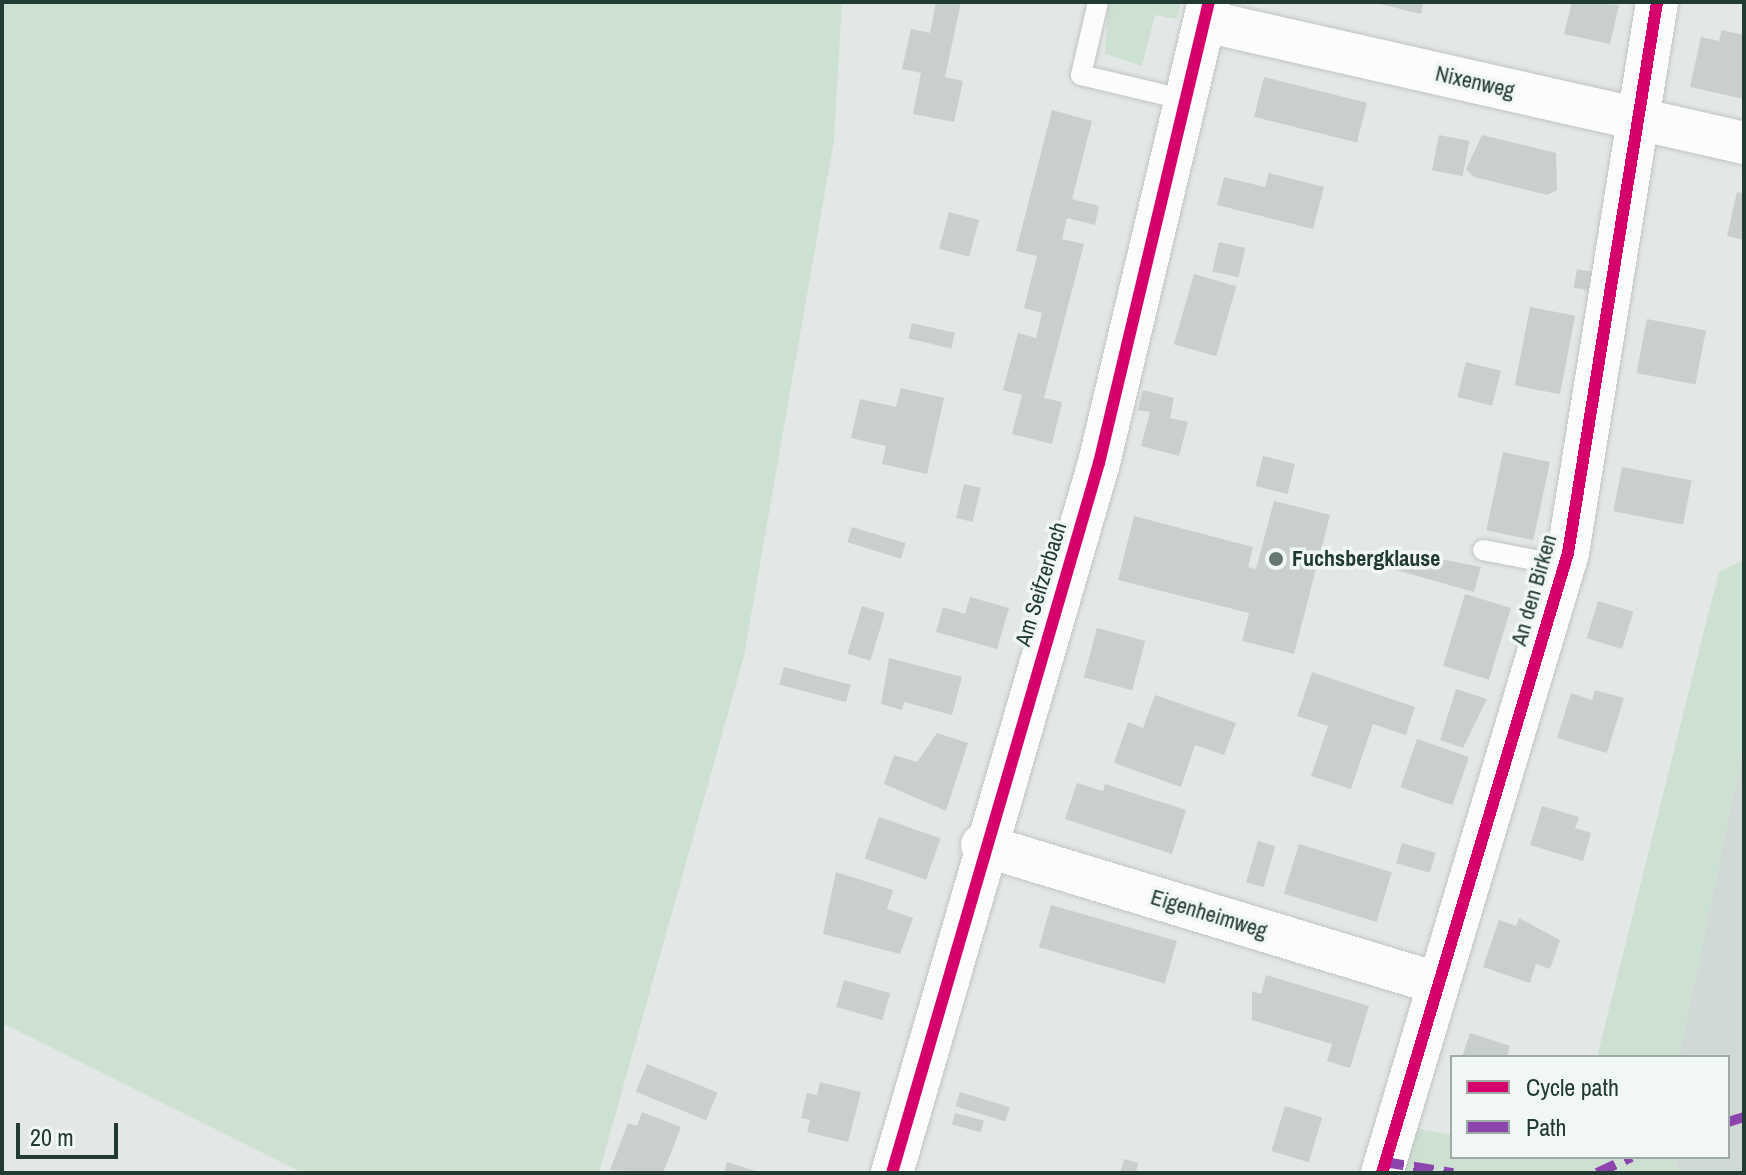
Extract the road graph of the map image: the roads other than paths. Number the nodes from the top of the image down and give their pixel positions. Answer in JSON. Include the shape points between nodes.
{"nodes":[{"id":1,"x":1098,"y":2,"type":"edge"},
{"id":2,"x":1657,"y":2,"type":"edge"},
{"id":3,"x":1207,"y":12,"type":"edge"},
{"id":4,"x":1186,"y":100,"type":"junction"},
{"id":5,"x":1637,"y":119,"type":"junction"},
{"id":6,"x":1744,"y":143,"type":"edge"},
{"id":7,"x":1483,"y":550,"type":"dead end"},
{"id":8,"x":1565,"y":566,"type":"junction"},
{"id":9,"x":982,"y":845,"type":"junction"},
{"id":10,"x":1435,"y":983,"type":"junction"},
{"id":11,"x":892,"y":1173,"type":"edge"},
{"id":12,"x":1382,"y":1173,"type":"edge"}],
"edges":[{"from":1,"to":4,"type":"lane","via":[[1081,75]]},
{"from":2,"to":5,"type":"street","name":"An den Birken"},
{"from":3,"to":4,"type":"street","name":"Am Seifzerbach"},
{"from":3,"to":5,"type":"street","name":"Nixenweg"},
{"from":4,"to":9,"type":"street","name":"Am Seifzerbach","via":[[1099,463]]},
{"from":5,"to":6,"type":"street","name":"Nixenweg"},
{"from":5,"to":8,"type":"street","name":"An den Birken"},
{"from":7,"to":8,"type":"lane"},
{"from":8,"to":10,"type":"street","name":"An den Birken"},
{"from":9,"to":10,"type":"street","name":"Eigenheimweg"},
{"from":9,"to":11,"type":"street","name":"Am Seifzerbach"},
{"from":10,"to":12,"type":"street","name":"An den Birken"}]}
